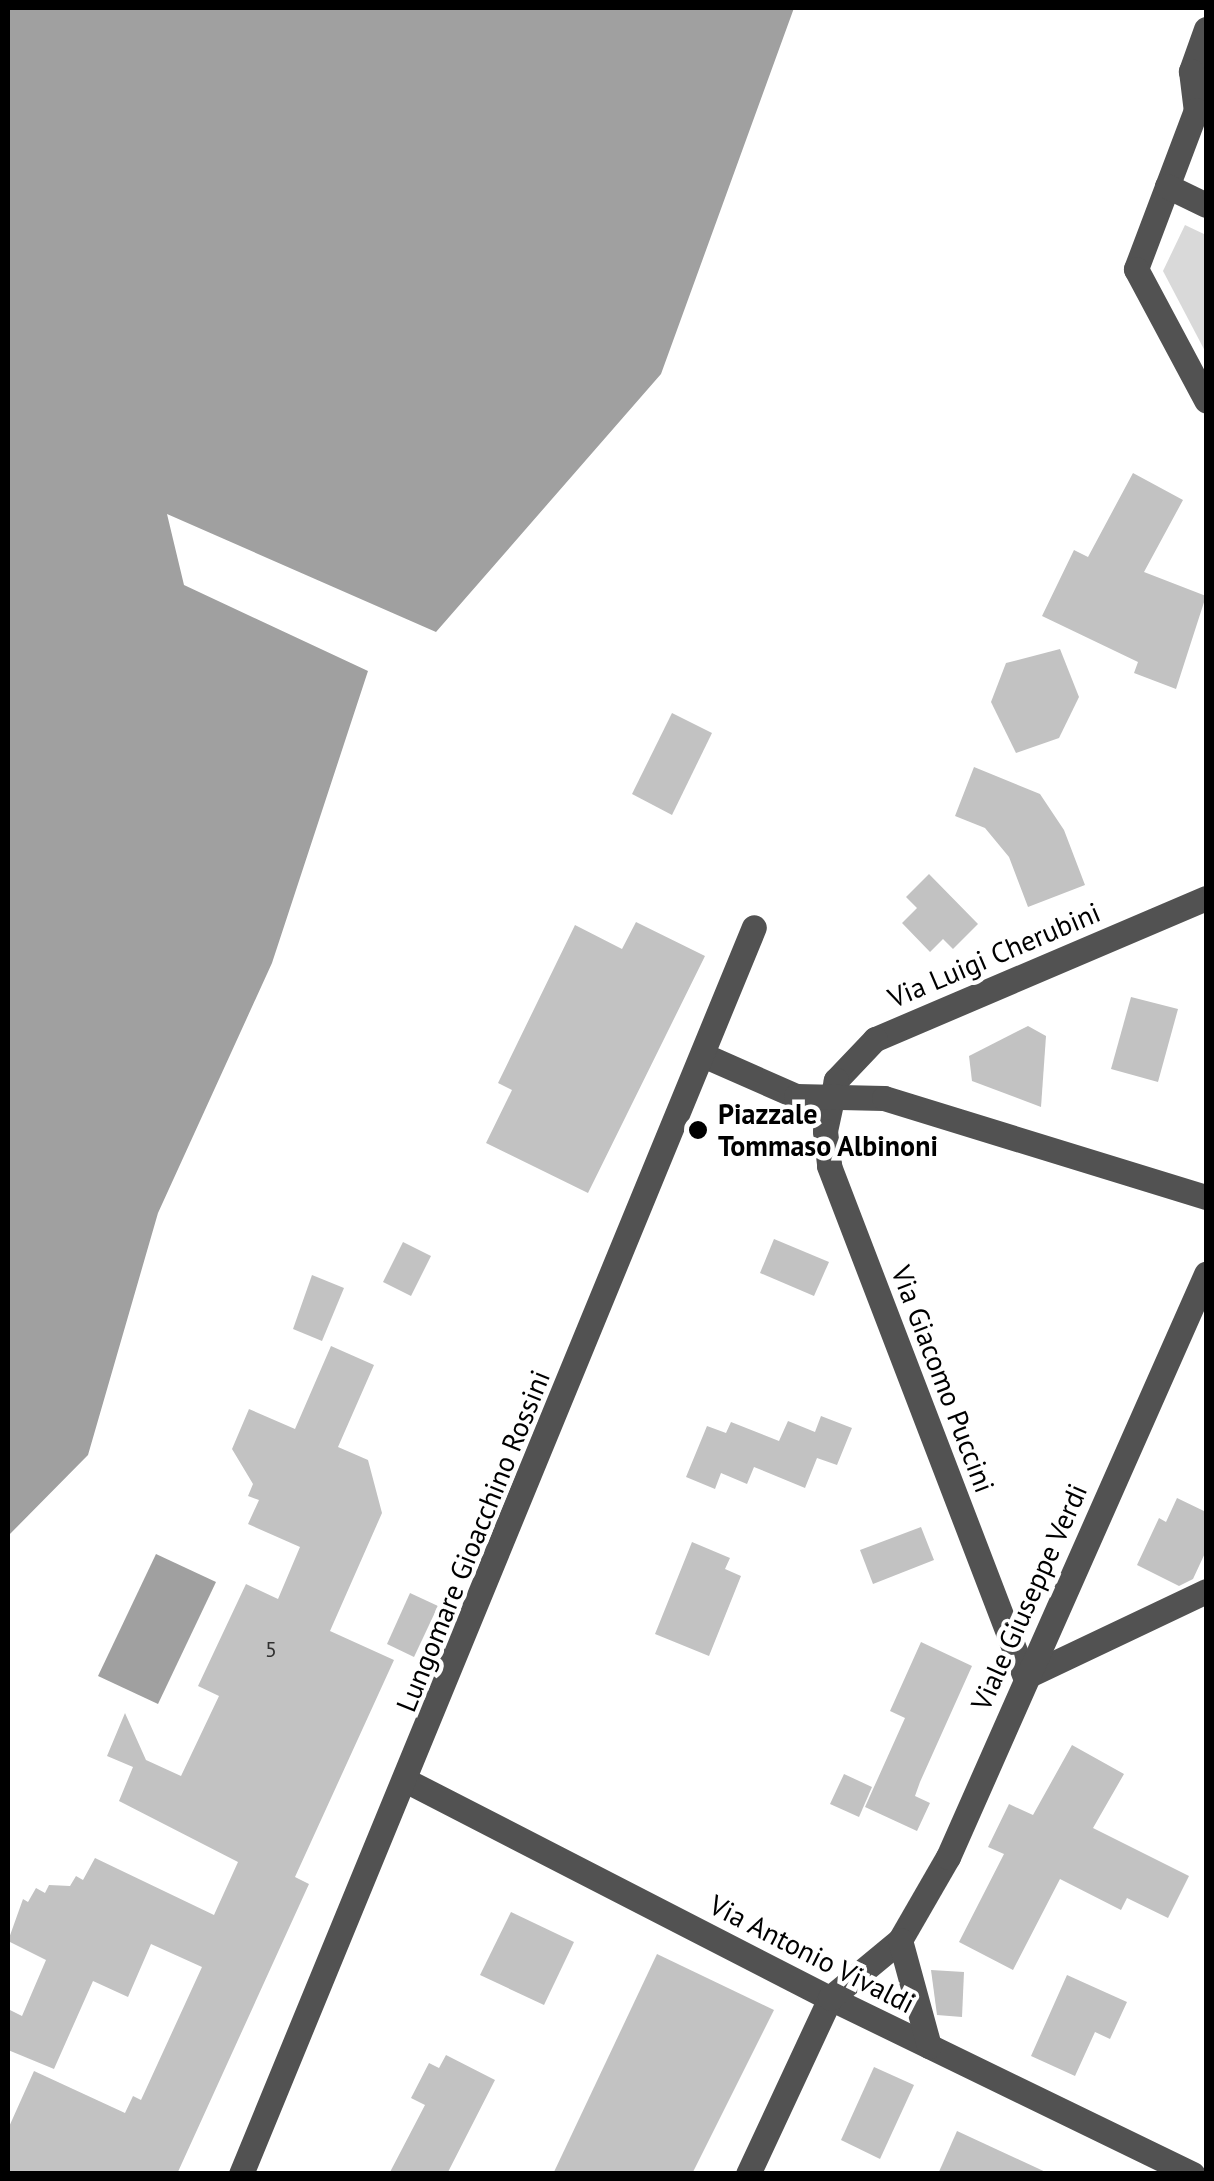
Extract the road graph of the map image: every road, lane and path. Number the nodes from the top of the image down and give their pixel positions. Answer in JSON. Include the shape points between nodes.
{"nodes":[{"id":1,"x":1206,"y":29,"type":"edge"},
{"id":2,"x":1201,"y":108,"type":"edge"},
{"id":3,"x":1167,"y":186,"type":"junction"},
{"id":4,"x":1206,"y":205,"type":"edge"},
{"id":5,"x":1206,"y":400,"type":"edge"},
{"id":6,"x":1206,"y":898,"type":"edge"},
{"id":7,"x":754,"y":928,"type":"dead end"},
{"id":8,"x":704,"y":1055,"type":"junction"},
{"id":9,"x":830,"y":1098,"type":"junction"},
{"id":10,"x":1206,"y":1197,"type":"edge"},
{"id":11,"x":1206,"y":1274,"type":"edge"},
{"id":12,"x":1206,"y":1591,"type":"edge"},
{"id":13,"x":1025,"y":1677,"type":"junction"},
{"id":14,"x":407,"y":1781,"type":"junction"},
{"id":15,"x":900,"y":1940,"type":"junction"},
{"id":16,"x":830,"y":1998,"type":"junction"},
{"id":17,"x":928,"y":2046,"type":"junction"},
{"id":18,"x":240,"y":2174,"type":"edge"},
{"id":19,"x":748,"y":2174,"type":"edge"},
{"id":20,"x":1192,"y":2174,"type":"edge"}],
"edges":[{"from":1,"to":2,"type":"street","via":[[1191,71]]},
{"from":2,"to":3,"type":"street"},
{"from":3,"to":4,"type":"street"},
{"from":3,"to":5,"type":"street","via":[[1136,270]]},
{"from":6,"to":9,"type":"street","name":"Via Luigi Cherubini","via":[[875,1039],[846,1063]]},
{"from":7,"to":8,"type":"street","name":"Lungomare Gioacchino Rossini"},
{"from":8,"to":9,"type":"street","via":[[796,1096]]},
{"from":8,"to":14,"type":"street","name":"Lungomare Gioacchino Rossini"},
{"from":9,"to":10,"type":"street","via":[[884,1098]]},
{"from":9,"to":13,"type":"street","name":"Via Giacomo Puccini","via":[[828,1166]]},
{"from":11,"to":13,"type":"street","name":"Viale Giuseppe Verdi"},
{"from":12,"to":13,"type":"street"},
{"from":13,"to":15,"type":"street","name":"Viale Giuseppe Verdi","via":[[948,1856]]},
{"from":14,"to":16,"type":"street","name":"Via Antonio Vivaldi"},
{"from":14,"to":18,"type":"street","name":"Lungomare Gioacchino Rossini"},
{"from":15,"to":16,"type":"street"},
{"from":15,"to":17,"type":"street"},
{"from":16,"to":17,"type":"street","name":"Via Antonio Vivaldi"},
{"from":16,"to":19,"type":"street"},
{"from":17,"to":20,"type":"street","name":"Via Antonio Vivaldi"}]}
